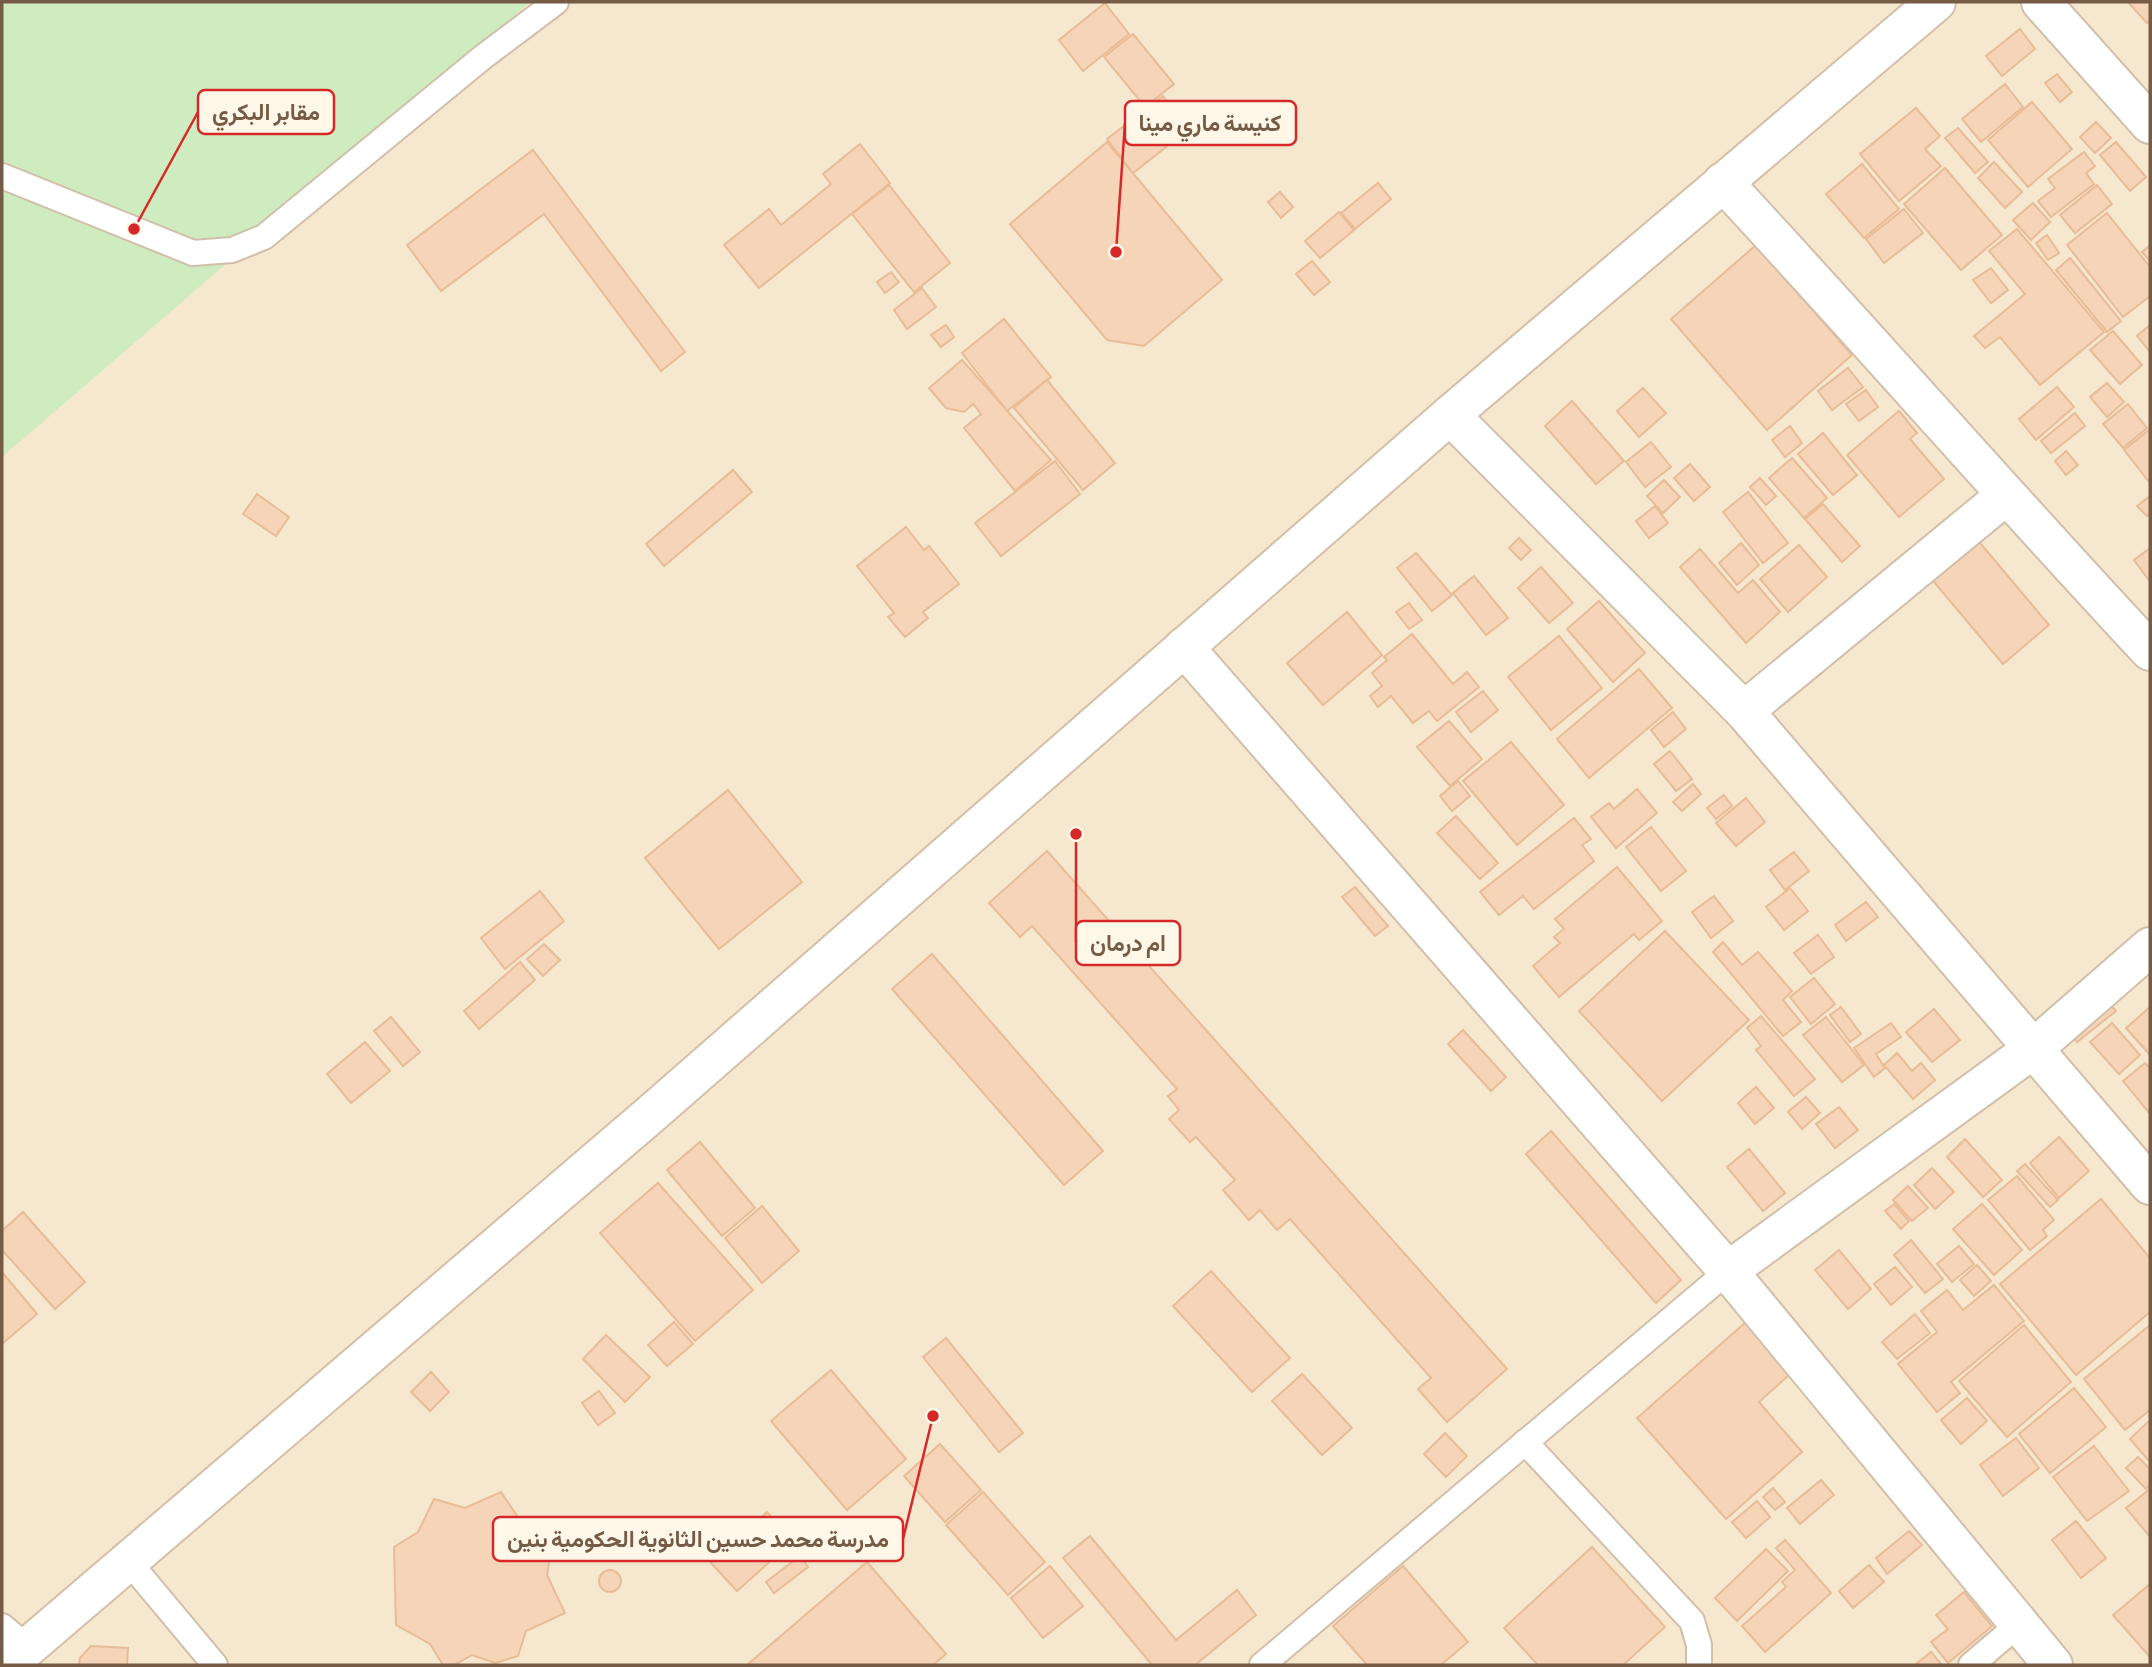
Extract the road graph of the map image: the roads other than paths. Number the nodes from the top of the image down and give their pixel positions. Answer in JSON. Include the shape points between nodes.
{"nodes":[{"id":1,"x":556,"y":2,"type":"edge"},
{"id":2,"x":1936,"y":2,"type":"edge"},
{"id":3,"x":2040,"y":2,"type":"edge"},
{"id":4,"x":2150,"y":124,"type":"edge"},
{"id":5,"x":2,"y":176,"type":"edge"},
{"id":6,"x":1723,"y":182,"type":"junction"},
{"id":7,"x":1450,"y":415,"type":"junction"},
{"id":8,"x":2005,"y":496,"type":"junction"},
{"id":9,"x":1184,"y":647,"type":"junction"},
{"id":10,"x":2150,"y":651,"type":"edge"},
{"id":11,"x":1744,"y":711,"type":"junction"},
{"id":12,"x":2150,"y":947,"type":"edge"},
{"id":13,"x":2033,"y":1049,"type":"junction"},
{"id":14,"x":2150,"y":1185,"type":"edge"},
{"id":15,"x":1728,"y":1271,"type":"junction"},
{"id":16,"x":1525,"y":1442,"type":"junction"},
{"id":17,"x":129,"y":1562,"type":"junction"},
{"id":18,"x":2019,"y":1624,"type":"junction"},
{"id":19,"x":12,"y":1646,"type":"edge"},
{"id":20,"x":215,"y":1665,"type":"edge"},
{"id":21,"x":1262,"y":1665,"type":"edge"},
{"id":22,"x":1699,"y":1665,"type":"edge"},
{"id":23,"x":1970,"y":1665,"type":"edge"},
{"id":24,"x":2053,"y":1665,"type":"edge"}],
"edges":[{"from":1,"to":5,"type":"lane","via":[[264,237],[232,250],[193,253]]},
{"from":2,"to":6,"type":"street"},
{"from":3,"to":4,"type":"street"},
{"from":6,"to":7,"type":"street"},
{"from":6,"to":8,"type":"street","via":[[1876,347]]},
{"from":7,"to":9,"type":"street"},
{"from":7,"to":11,"type":"street"},
{"from":8,"to":10,"type":"street"},
{"from":8,"to":11,"type":"street"},
{"from":9,"to":15,"type":"street"},
{"from":9,"to":17,"type":"street","via":[[652,1114]]},
{"from":11,"to":13,"type":"street"},
{"from":12,"to":13,"type":"street"},
{"from":13,"to":14,"type":"street"},
{"from":13,"to":15,"type":"street"},
{"from":15,"to":16,"type":"lane"},
{"from":15,"to":18,"type":"street"},
{"from":16,"to":21,"type":"lane"},
{"from":16,"to":22,"type":"lane","via":[[1692,1621]]},
{"from":17,"to":19,"type":"street"},
{"from":17,"to":20,"type":"lane"},
{"from":18,"to":23,"type":"lane"},
{"from":18,"to":24,"type":"street"}]}
